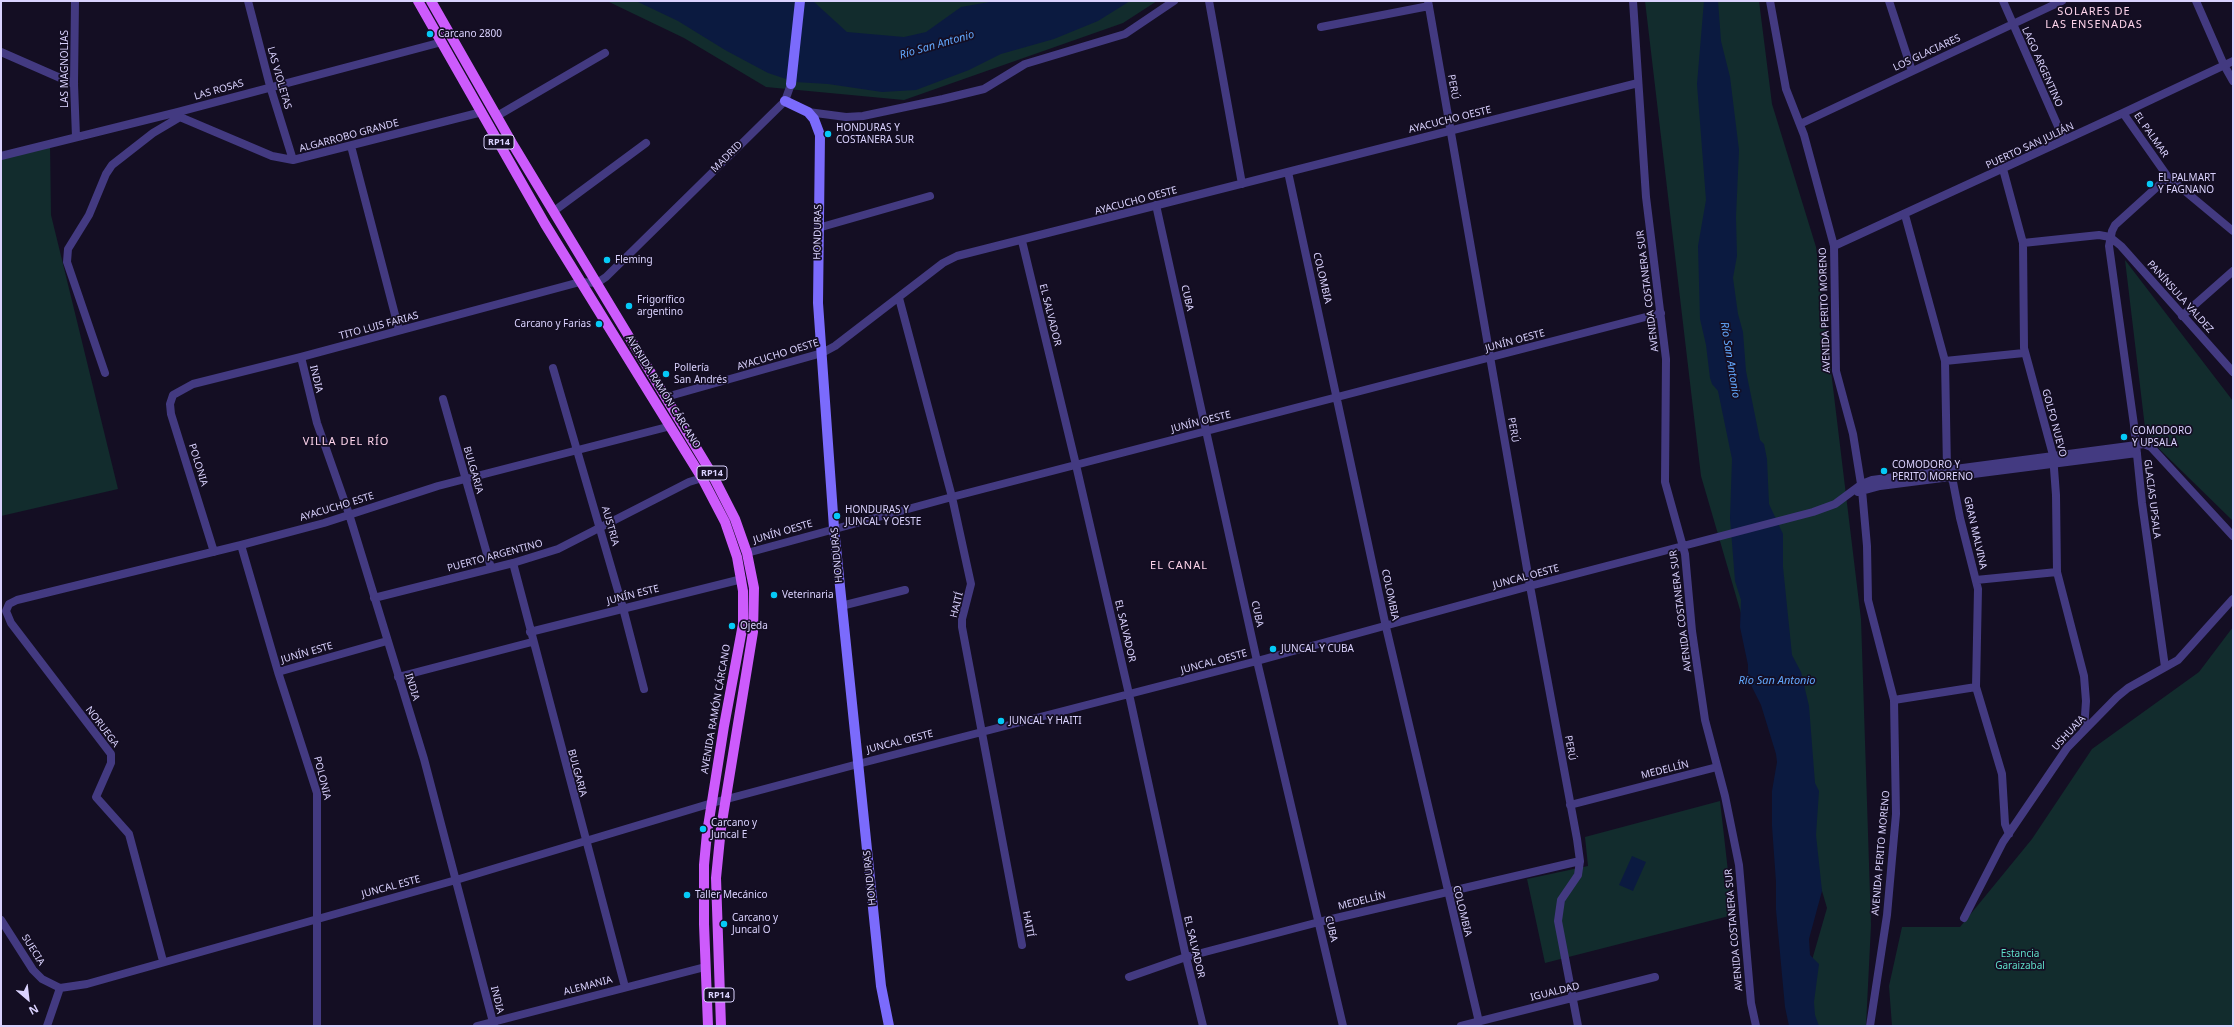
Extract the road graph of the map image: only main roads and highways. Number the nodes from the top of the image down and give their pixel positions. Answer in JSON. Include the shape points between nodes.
{"nodes":[{"id":1,"x":418,"y":1,"type":"edge"},
{"id":2,"x":431,"y":1,"type":"edge"},
{"id":3,"x":800,"y":1,"type":"edge"},
{"id":4,"x":791,"y":84,"type":"road end"},
{"id":5,"x":785,"y":101,"type":"road end"},
{"id":6,"x":545,"y":224,"type":"junction"},
{"id":7,"x":580,"y":282,"type":"junction"},
{"id":8,"x":597,"y":283,"type":"junction"},
{"id":9,"x":618,"y":318,"type":"junction"},
{"id":10,"x":724,"y":726,"type":"junction"},
{"id":11,"x":725,"y":800,"type":"junction"},
{"id":12,"x":712,"y":803,"type":"junction"},
{"id":13,"x":716,"y":878,"type":"junction"},
{"id":14,"x":708,"y":1026,"type":"edge"},
{"id":15,"x":721,"y":1026,"type":"edge"},
{"id":16,"x":889,"y":1026,"type":"edge"}],
"edges":[{"from":1,"to":6,"type":"main road","name":"AVENIDA RAMÓN CÁRCANO","number":"RP14"},
{"from":2,"to":8,"type":"main road","name":"AVENIDA RAMÓN CÁRCANO","number":"RP14"},
{"from":3,"to":4,"type":"main road","name":"MADRID"},
{"from":5,"to":16,"type":"main road","name":"HONDURAS","via":[[808,112],[814,119],[820,135],[818,303],[834,528],[881,986]]},
{"from":6,"to":7,"type":"main road","name":"AVENIDA RAMÓN CÁRCANO","number":"RP14"},
{"from":6,"to":8,"type":"main road","via":[[561,240],[585,278]]},
{"from":7,"to":9,"type":"main road","via":[[592,287],[606,309]]},
{"from":7,"to":10,"type":"main road","name":"AVENIDA RAMÓN CÁRCANO","number":"RP14","via":[[702,478],[730,535],[742,579],[744,607]]},
{"from":8,"to":9,"type":"main road","name":"AVENIDA RAMÓN CÁRCANO","number":"RP14"},
{"from":9,"to":11,"type":"main road","name":"AVENIDA RAMÓN CÁRCANO","number":"RP14","via":[[720,488],[738,525],[747,553],[754,588],[754,626]]},
{"from":10,"to":11,"type":"main road","via":[[727,745],[720,794]]},
{"from":10,"to":12,"type":"main road","name":"AVENIDA RAMÓN CÁRCANO","number":"RP14"},
{"from":11,"to":13,"type":"main road","name":"AVENIDA RAMÓN CÁRCANO","number":"RP14"},
{"from":12,"to":13,"type":"main road","via":[[716,803],[718,808],[712,859]]},
{"from":12,"to":14,"type":"main road","name":"AVENIDA RAMÓN CÁRCANO","number":"RP14","via":[[704,878]]},
{"from":13,"to":15,"type":"main road","name":"AVENIDA RAMÓN CÁRCANO","number":"RP14"}]}
